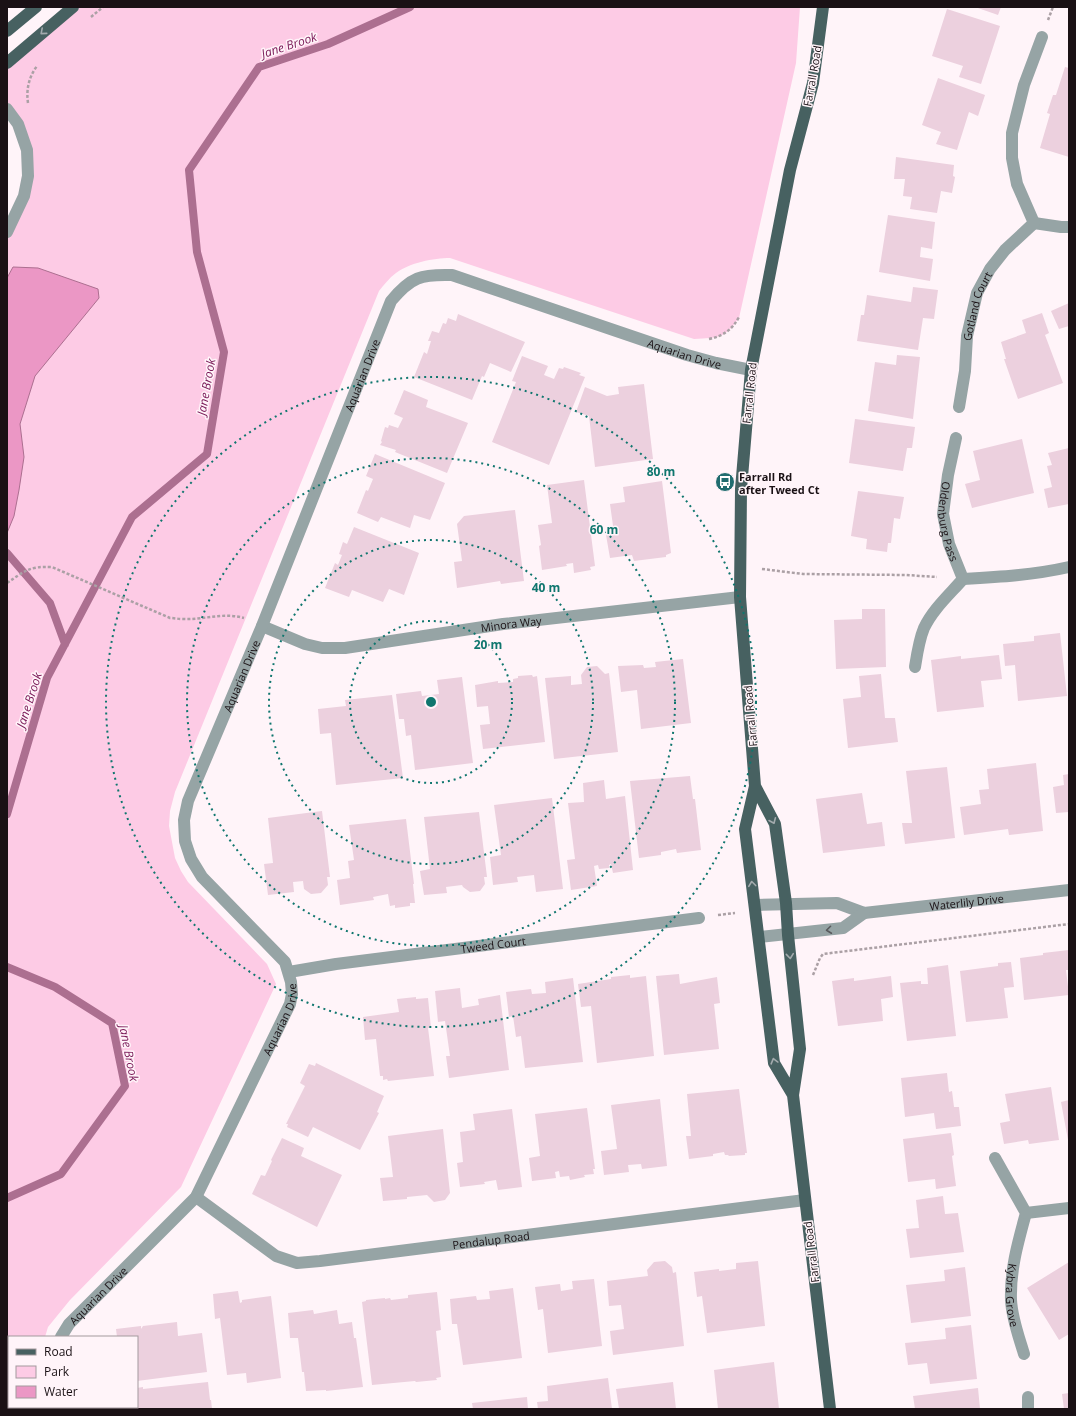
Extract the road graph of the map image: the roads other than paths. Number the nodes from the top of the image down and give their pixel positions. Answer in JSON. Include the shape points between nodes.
{"nodes":[{"id":1,"x":36,"y":7,"type":"edge"},
{"id":2,"x":73,"y":7,"type":"edge"},
{"id":3,"x":823,"y":7,"type":"edge"},
{"id":4,"x":7,"y":31,"type":"edge"},
{"id":5,"x":1042,"y":37,"type":"dead end"},
{"id":6,"x":7,"y":63,"type":"edge"},
{"id":7,"x":9,"y":112,"type":"edge"},
{"id":8,"x":1034,"y":223,"type":"junction"},
{"id":9,"x":1069,"y":227,"type":"edge"},
{"id":10,"x":7,"y":232,"type":"edge"},
{"id":11,"x":751,"y":370,"type":"junction"},
{"id":12,"x":959,"y":407,"type":"dead end"},
{"id":13,"x":956,"y":438,"type":"dead end"},
{"id":14,"x":1069,"y":567,"type":"edge"},
{"id":15,"x":961,"y":582,"type":"junction"},
{"id":16,"x":740,"y":597,"type":"junction"},
{"id":17,"x":262,"y":626,"type":"junction"},
{"id":18,"x":914,"y":667,"type":"dead end"},
{"id":19,"x":755,"y":786,"type":"junction"},
{"id":20,"x":1069,"y":890,"type":"edge"},
{"id":21,"x":786,"y":904,"type":"junction"},
{"id":22,"x":755,"y":905,"type":"junction"},
{"id":23,"x":864,"y":913,"type":"junction"},
{"id":24,"x":699,"y":918,"type":"dead end"},
{"id":25,"x":788,"y":935,"type":"junction"},
{"id":26,"x":759,"y":937,"type":"junction"},
{"id":27,"x":289,"y":972,"type":"junction"},
{"id":28,"x":792,"y":1095,"type":"junction"},
{"id":29,"x":995,"y":1158,"type":"dead end"},
{"id":30,"x":196,"y":1197,"type":"junction"},
{"id":31,"x":805,"y":1200,"type":"junction"},
{"id":32,"x":1069,"y":1208,"type":"edge"},
{"id":33,"x":1026,"y":1213,"type":"junction"},
{"id":34,"x":62,"y":1336,"type":"edge"},
{"id":35,"x":1024,"y":1354,"type":"dead end"},
{"id":36,"x":1028,"y":1397,"type":"dead end"},
{"id":37,"x":830,"y":1409,"type":"edge"},
{"id":38,"x":1028,"y":1409,"type":"edge"}],
"edges":[{"from":1,"to":4,"type":"main road"},
{"from":2,"to":6,"type":"main road","one_way":true},
{"from":3,"to":11,"type":"main road","name":"Farrall Road","via":[[813,83],[790,170]]},
{"from":5,"to":8,"type":"street","via":[[1024,85],[1012,133],[1012,158],[1017,184]]},
{"from":7,"to":10,"type":"street","via":[[18,124],[27,150],[28,176],[24,196]]},
{"from":8,"to":9,"type":"street"},
{"from":8,"to":12,"type":"street","name":"Gotland Court","via":[[1005,250],[990,269],[977,293],[967,336]]},
{"from":11,"to":16,"type":"main road","name":"Farrall Road","via":[[741,489]]},
{"from":11,"to":17,"type":"street","name":"Aquarian Drive","via":[[687,355],[452,275],[433,274],[417,278],[403,287],[391,302]]},
{"from":13,"to":15,"type":"street","name":"Oldenburg Pass","via":[[943,514]]},
{"from":14,"to":15,"type":"street"},
{"from":15,"to":18,"type":"street","via":[[936,609],[925,627]]},
{"from":16,"to":17,"type":"street","name":"Minora Way","via":[[503,624],[344,648],[322,648],[305,644]]},
{"from":16,"to":19,"type":"main road","name":"Farrall Road"},
{"from":17,"to":27,"type":"street","name":"Aquarian Drive","via":[[188,801],[184,820],[185,841],[191,859],[202,877],[285,962]]},
{"from":19,"to":21,"type":"main road","name":"Farrall Road","one_way":true,"via":[[775,824]]},
{"from":22,"to":19,"type":"main road","name":"Farrall Road","one_way":true,"via":[[745,829]]},
{"from":20,"to":23,"type":"street","name":"Waterlily Drive"},
{"from":21,"to":22,"type":"street","name":"Waterlily Drive"},
{"from":21,"to":23,"type":"street","name":"Waterlily Drive","via":[[837,903]]},
{"from":21,"to":25,"type":"main road","name":"Farrall Road"},
{"from":22,"to":26,"type":"main road","name":"Farrall Road"},
{"from":23,"to":25,"type":"street","name":"Waterlily Drive","one_way":true,"via":[[843,928]]},
{"from":24,"to":27,"type":"street","name":"Tweed Court"},
{"from":25,"to":26,"type":"street","name":"Waterlily Drive"},
{"from":25,"to":28,"type":"main road","name":"Farrall Road","one_way":true,"via":[[800,1049]]},
{"from":28,"to":26,"type":"main road","name":"Farrall Road","one_way":true,"via":[[774,1063]]},
{"from":27,"to":30,"type":"street","name":"Aquarian Drive","via":[[292,994],[290,1004]]},
{"from":28,"to":31,"type":"main road","name":"Farrall Road"},
{"from":29,"to":33,"type":"street"},
{"from":30,"to":31,"type":"street","name":"Pendalup Road","via":[[276,1256],[297,1263]]},
{"from":30,"to":34,"type":"street","name":"Aquarian Drive","via":[[69,1324]]},
{"from":31,"to":37,"type":"main road","name":"Farrall Road"},
{"from":32,"to":33,"type":"street"},
{"from":33,"to":35,"type":"street","name":"Kybra Grove","via":[[1012,1274],[1011,1301],[1015,1326]]},
{"from":36,"to":38,"type":"street"}]}
